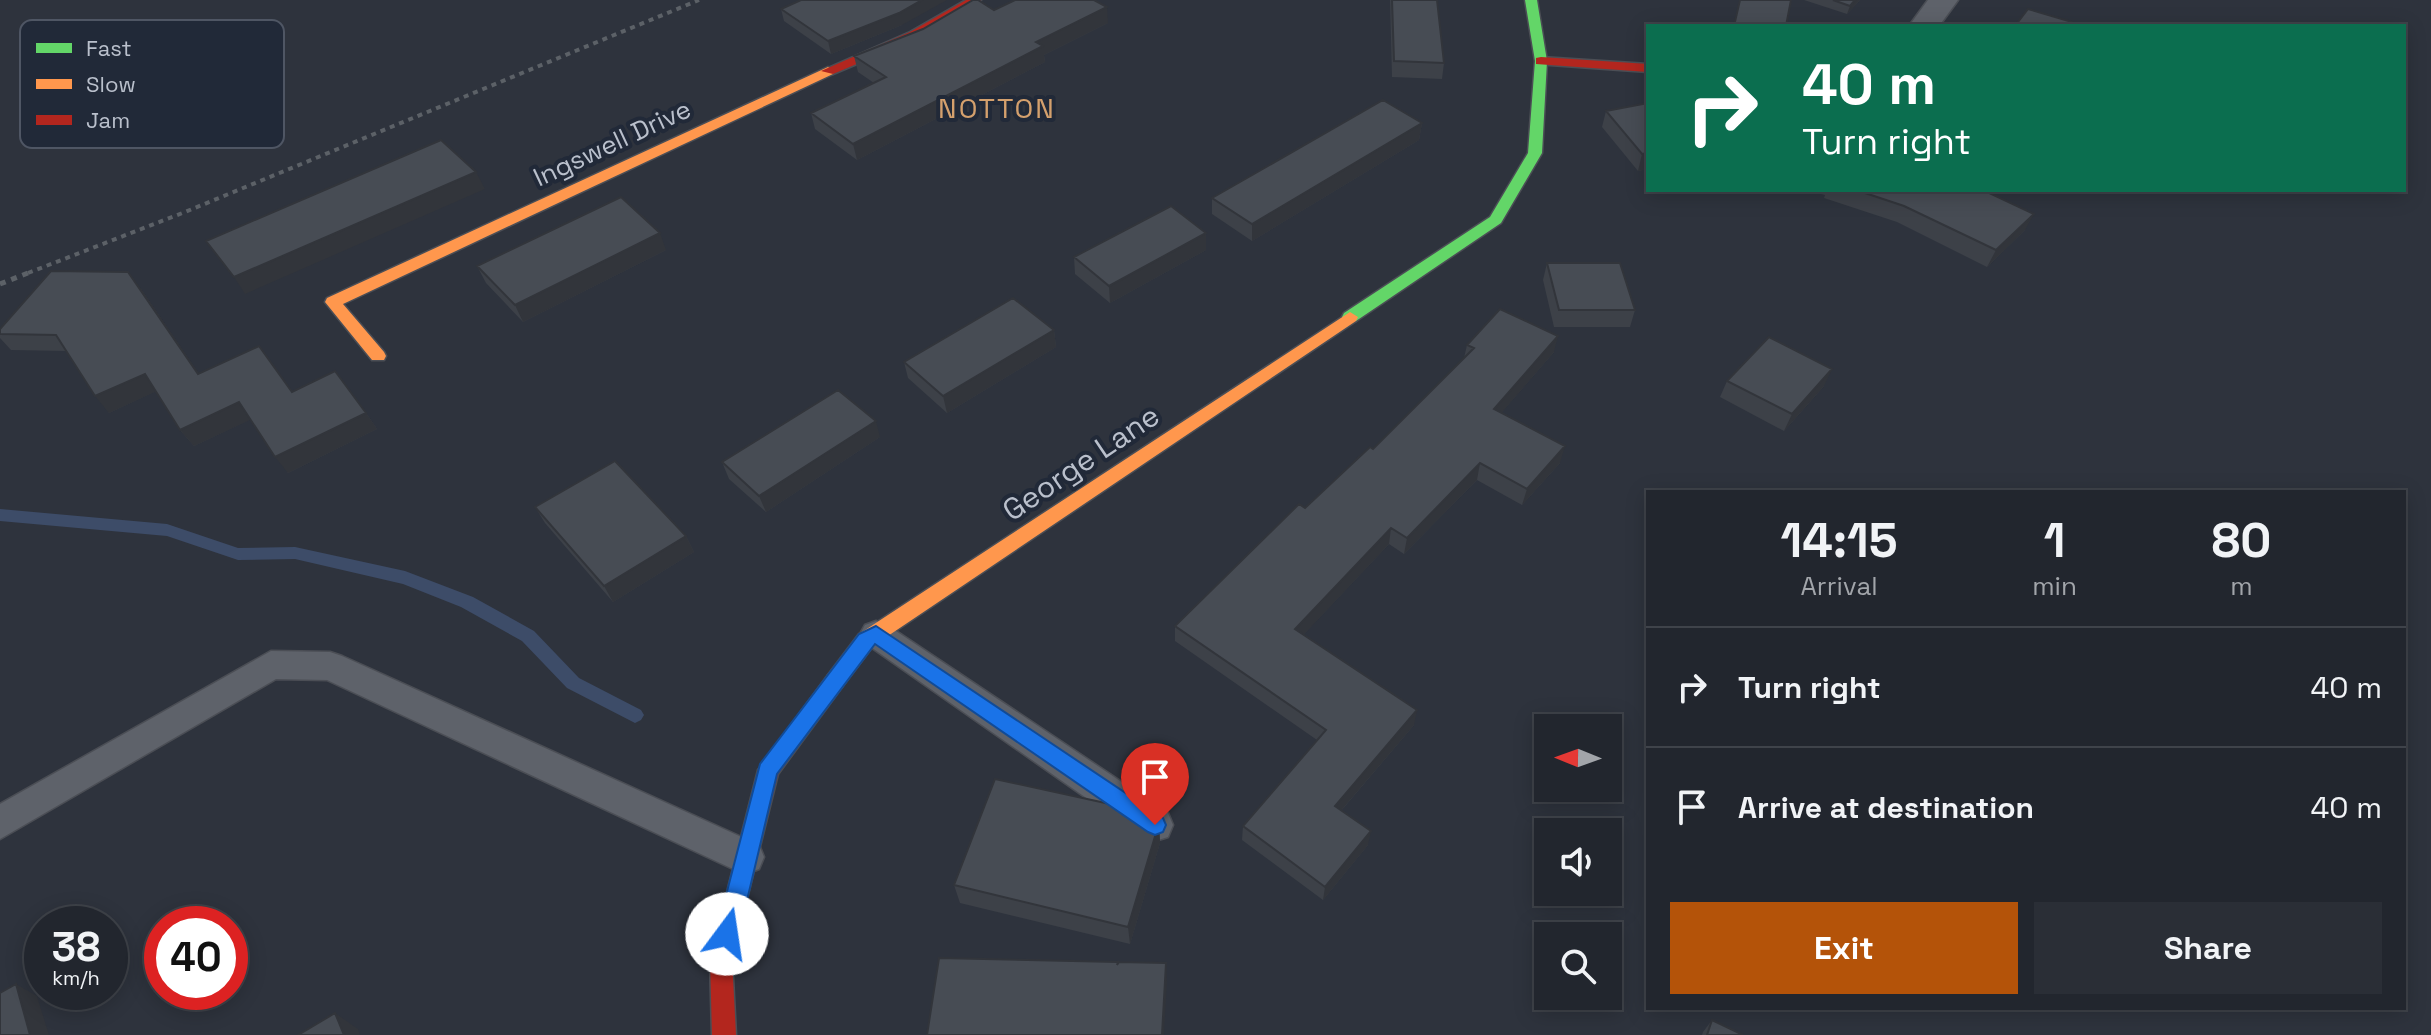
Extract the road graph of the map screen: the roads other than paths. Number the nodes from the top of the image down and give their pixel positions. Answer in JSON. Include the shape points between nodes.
{"nodes":[{"id":1,"x":975,"y":0,"type":"edge"},
{"id":2,"x":1531,"y":0,"type":"edge"},
{"id":3,"x":1943,"y":0,"type":"edge"},
{"id":4,"x":1925,"y":24,"type":"edge"},
{"id":5,"x":1541,"y":61,"type":"junction"},
{"id":6,"x":1646,"y":68,"type":"edge"},
{"id":7,"x":378,"y":356,"type":"dead end"},
{"id":8,"x":876,"y":634,"type":"junction"},
{"id":9,"x":0,"y":823,"type":"edge"},
{"id":10,"x":1155,"y":825,"type":"edge"},
{"id":11,"x":746,"y":857,"type":"junction"},
{"id":12,"x":724,"y":1035,"type":"edge"}],
"edges":[{"from":1,"to":7,"type":"street","name":"Ingswell Drive","via":[[914,35],[333,302]]},
{"from":2,"to":5,"type":"street","name":"George Lane"},
{"from":3,"to":4,"type":"street"},
{"from":5,"to":6,"type":"street"},
{"from":5,"to":8,"type":"street","name":"George Lane","via":[[1535,153],[1496,220]]},
{"from":8,"to":10,"type":"lane"},
{"from":8,"to":11,"type":"street","name":"George Lane","via":[[866,640],[768,770]]},
{"from":9,"to":11,"type":"lane","via":[[271,665],[330,666]]},
{"from":11,"to":12,"type":"street","name":"George Lane","via":[[721,959]]}]}
